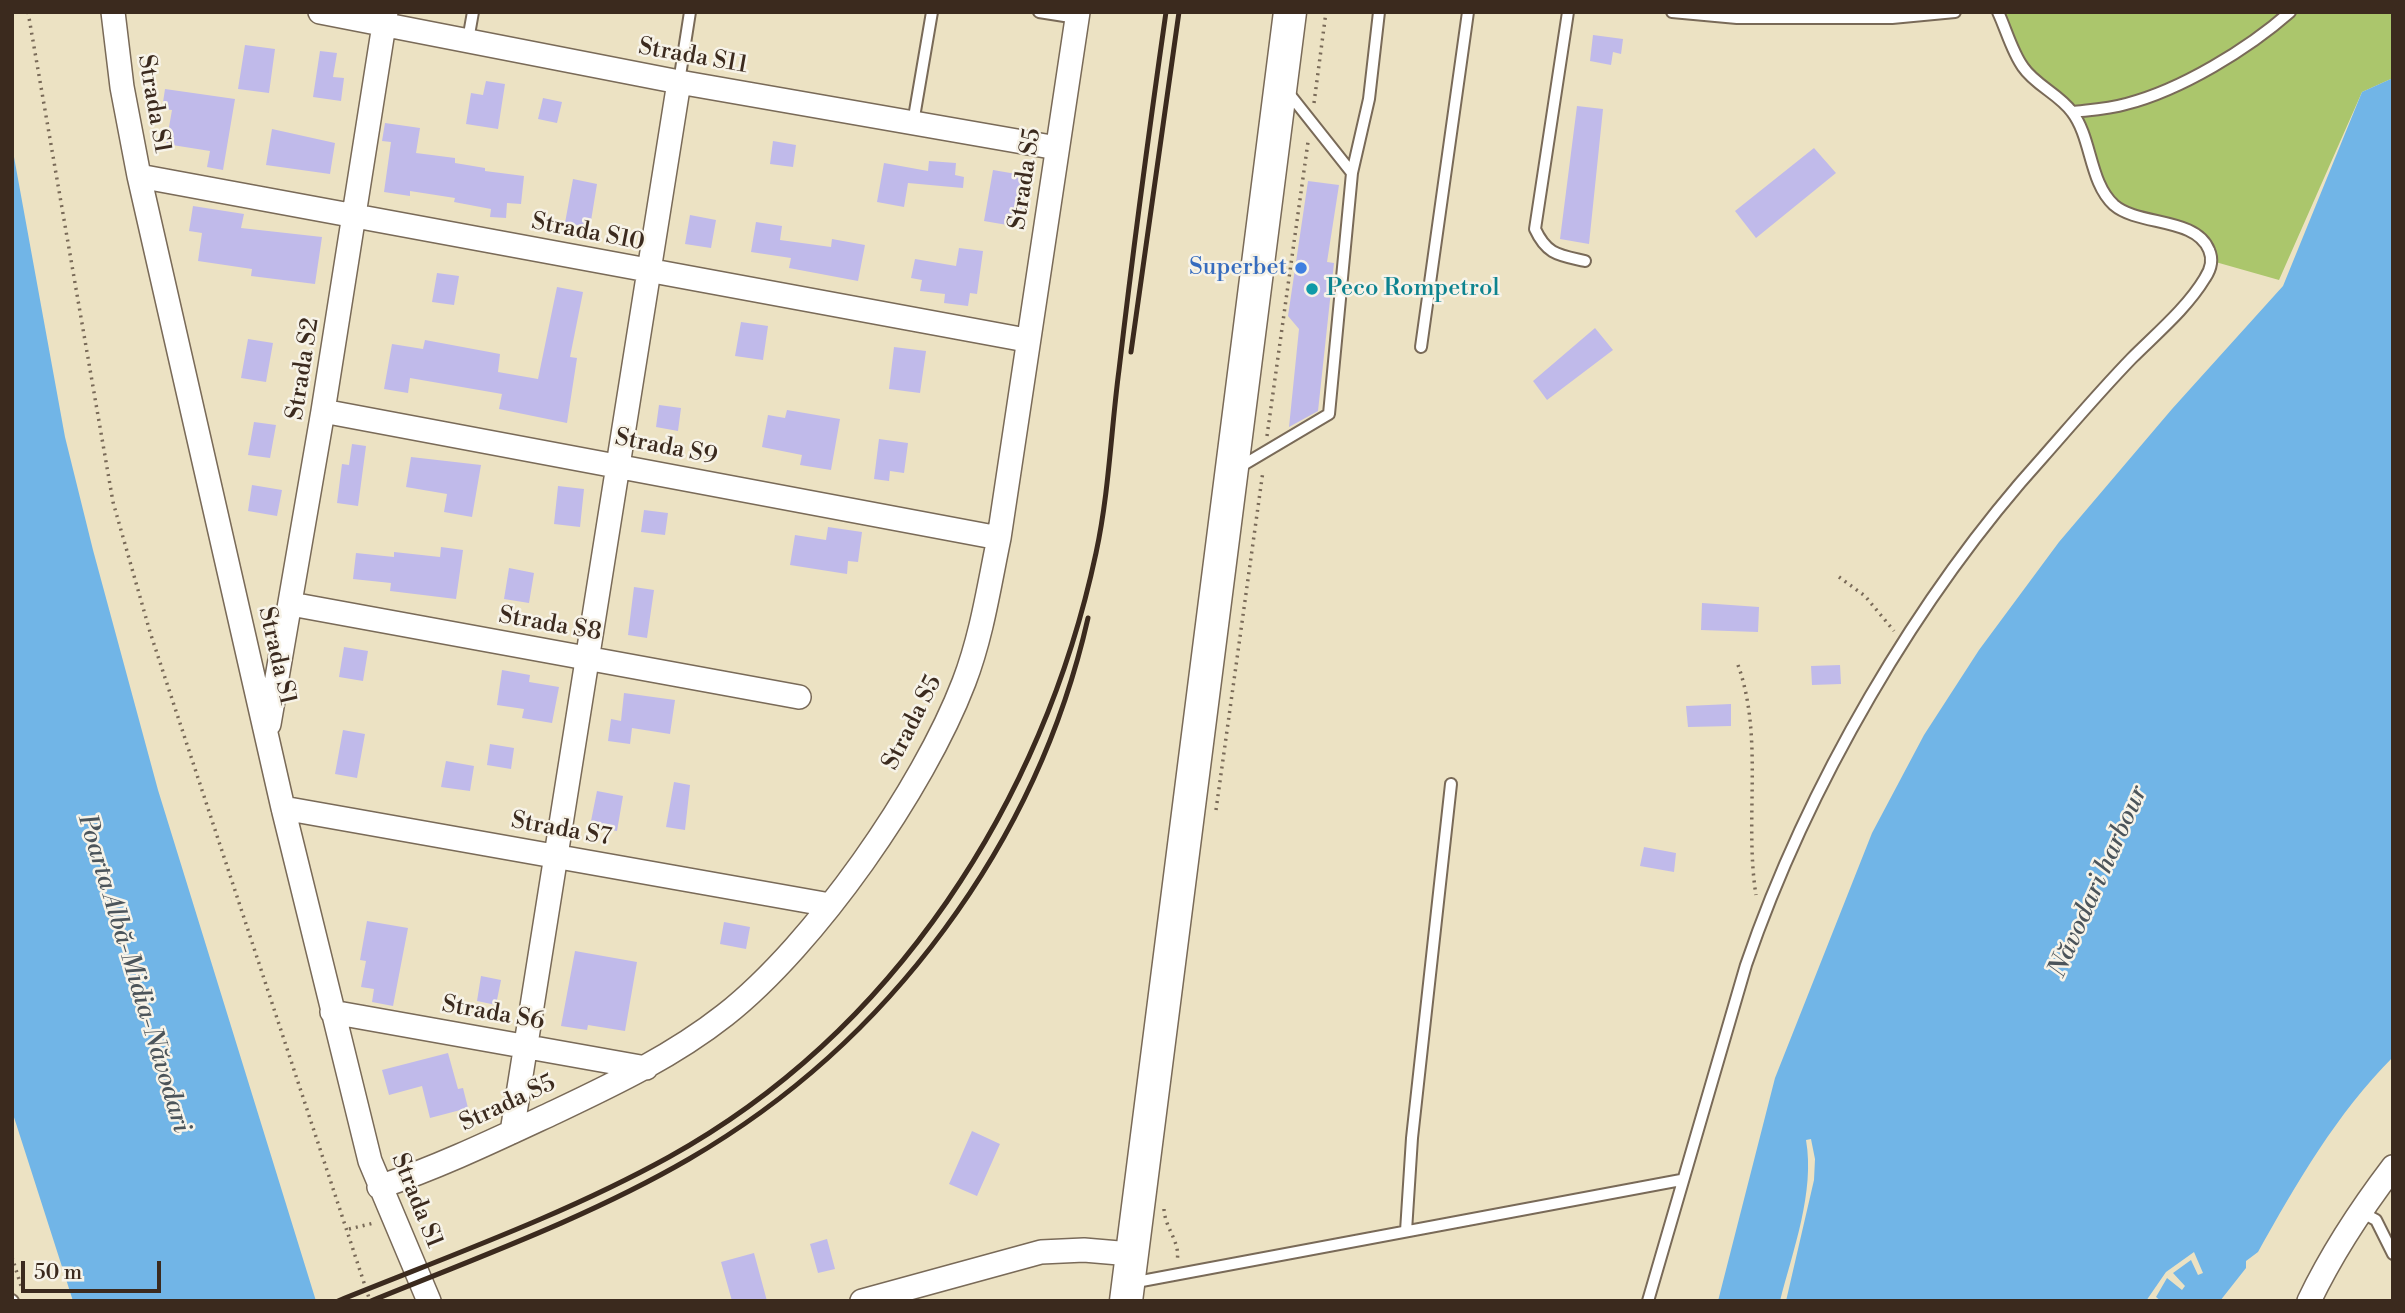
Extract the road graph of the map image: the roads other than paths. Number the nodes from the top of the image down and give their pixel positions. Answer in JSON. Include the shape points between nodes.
{"nodes":[{"id":1,"x":113,"y":12,"type":"edge"},
{"id":2,"x":320,"y":12,"type":"edge"},
{"id":3,"x":473,"y":12,"type":"edge"},
{"id":4,"x":690,"y":12,"type":"edge"},
{"id":5,"x":932,"y":12,"type":"edge"},
{"id":6,"x":1039,"y":12,"type":"edge"},
{"id":7,"x":1290,"y":12,"type":"edge"},
{"id":8,"x":1379,"y":12,"type":"edge"},
{"id":9,"x":1468,"y":12,"type":"edge"},
{"id":10,"x":1569,"y":12,"type":"edge"},
{"id":11,"x":1672,"y":12,"type":"edge"},
{"id":12,"x":1955,"y":12,"type":"edge"},
{"id":13,"x":1998,"y":12,"type":"edge"},
{"id":14,"x":2290,"y":12,"type":"edge"},
{"id":15,"x":1078,"y":15,"type":"edge"},
{"id":16,"x":385,"y":18,"type":"edge"},
{"id":17,"x":468,"y":40,"type":"junction"},
{"id":18,"x":679,"y":82,"type":"junction"},
{"id":19,"x":1281,"y":83,"type":"junction"},
{"id":20,"x":2073,"y":112,"type":"junction"},
{"id":21,"x":913,"y":123,"type":"junction"},
{"id":22,"x":1057,"y":148,"type":"junction"},
{"id":23,"x":1352,"y":173,"type":"junction"},
{"id":24,"x":139,"y":176,"type":"junction"},
{"id":25,"x":355,"y":216,"type":"junction"},
{"id":26,"x":1585,"y":261,"type":"dead end"},
{"id":27,"x":649,"y":271,"type":"junction"},
{"id":28,"x":1026,"y":340,"type":"junction"},
{"id":29,"x":1421,"y":347,"type":"dead end"},
{"id":30,"x":323,"y":411,"type":"junction"},
{"id":31,"x":618,"y":466,"type":"junction"},
{"id":32,"x":1229,"y":473,"type":"junction"},
{"id":33,"x":999,"y":538,"type":"junction"},
{"id":34,"x":291,"y":604,"type":"junction"},
{"id":35,"x":587,"y":658,"type":"junction"},
{"id":36,"x":799,"y":697,"type":"dead end"},
{"id":37,"x":267,"y":734,"type":"junction"},
{"id":38,"x":1451,"y":784,"type":"dead end"},
{"id":39,"x":283,"y":808,"type":"junction"},
{"id":40,"x":556,"y":856,"type":"junction"},
{"id":41,"x":830,"y":905,"type":"junction"},
{"id":42,"x":332,"y":1012,"type":"junction"},
{"id":43,"x":526,"y":1046,"type":"junction"},
{"id":44,"x":646,"y":1068,"type":"junction"},
{"id":45,"x":512,"y":1132,"type":"junction"},
{"id":46,"x":2393,"y":1167,"type":"edge"},
{"id":47,"x":1681,"y":1180,"type":"junction"},
{"id":48,"x":379,"y":1187,"type":"junction"},
{"id":49,"x":2361,"y":1212,"type":"junction"},
{"id":50,"x":1406,"y":1231,"type":"junction"},
{"id":51,"x":2393,"y":1254,"type":"edge"},
{"id":52,"x":1128,"y":1279,"type":"edge"},
{"id":53,"x":429,"y":1301,"type":"edge"},
{"id":54,"x":862,"y":1301,"type":"edge"},
{"id":55,"x":1648,"y":1301,"type":"edge"},
{"id":56,"x":2309,"y":1301,"type":"edge"}],
"edges":[{"from":1,"to":24,"type":"street","name":"Strada S1"},
{"from":2,"to":16,"type":"street","name":"Strada S11"},
{"from":3,"to":17,"type":"lane"},
{"from":4,"to":18,"type":"lane"},
{"from":5,"to":21,"type":"lane"},
{"from":6,"to":15,"type":"lane"},
{"from":7,"to":19,"type":"main road"},
{"from":8,"to":23,"type":"lane","via":[[1369,99]]},
{"from":9,"to":29,"type":"lane"},
{"from":10,"to":26,"type":"lane","via":[[1535,229],[1543,246]]},
{"from":11,"to":12,"type":"lane","via":[[1737,18],[1892,18]]},
{"from":13,"to":20,"type":"lane","via":[[2023,68]]},
{"from":14,"to":20,"type":"lane","via":[[2266,34],[2169,88],[2126,105]]},
{"from":15,"to":22,"type":"street","name":"Strada S5"},
{"from":16,"to":17,"type":"street","name":"Strada S11"},
{"from":16,"to":25,"type":"street","name":"Strada S2"},
{"from":17,"to":18,"type":"street","name":"Strada S11"},
{"from":18,"to":21,"type":"street","name":"Strada S11"},
{"from":18,"to":27,"type":"street"},
{"from":19,"to":23,"type":"lane"},
{"from":19,"to":32,"type":"main road"},
{"from":20,"to":47,"type":"lane","via":[[2113,204],[2129,214],[2198,236],[2209,247],[2212,261],[2206,277],[2180,309],[2029,472],[1902,644],[1813,804],[1761,923]]},
{"from":21,"to":22,"type":"street","name":"Strada S11"},
{"from":22,"to":28,"type":"street","name":"Strada S5"},
{"from":23,"to":32,"type":"lane","via":[[1329,414]]},
{"from":24,"to":25,"type":"street","name":"Strada S10"},
{"from":24,"to":37,"type":"street","name":"Strada S1"},
{"from":25,"to":27,"type":"street","name":"Strada S10"},
{"from":25,"to":30,"type":"street","name":"Strada S2"},
{"from":27,"to":28,"type":"street","name":"Strada S10"},
{"from":27,"to":31,"type":"street"},
{"from":28,"to":33,"type":"street","name":"Strada S5"},
{"from":30,"to":31,"type":"street","name":"Strada S9"},
{"from":30,"to":34,"type":"street","name":"Strada S2"},
{"from":31,"to":33,"type":"street","name":"Strada S9"},
{"from":31,"to":35,"type":"street"},
{"from":32,"to":52,"type":"main road"},
{"from":33,"to":41,"type":"street","name":"Strada S5","via":[[982,623],[953,705],[883,831]]},
{"from":34,"to":35,"type":"street","name":"Strada S8"},
{"from":34,"to":37,"type":"street","name":"Strada S2"},
{"from":35,"to":36,"type":"street","name":"Strada S8"},
{"from":35,"to":40,"type":"street"},
{"from":37,"to":39,"type":"street","name":"Strada S1"},
{"from":38,"to":50,"type":"lane"},
{"from":39,"to":40,"type":"street","name":"Strada S7"},
{"from":39,"to":42,"type":"street","name":"Strada S1"},
{"from":40,"to":41,"type":"street","name":"Strada S7"},
{"from":40,"to":43,"type":"street"},
{"from":41,"to":44,"type":"street","name":"Strada S5","via":[[727,1013]]},
{"from":42,"to":43,"type":"street","name":"Strada S6"},
{"from":42,"to":48,"type":"street","name":"Strada S1"},
{"from":43,"to":44,"type":"street","name":"Strada S6"},
{"from":43,"to":45,"type":"street"},
{"from":44,"to":45,"type":"street","name":"Strada S5"},
{"from":45,"to":48,"type":"street","name":"Strada S5"},
{"from":46,"to":49,"type":"street"},
{"from":47,"to":50,"type":"lane"},
{"from":47,"to":55,"type":"lane"},
{"from":48,"to":53,"type":"street","name":"Strada S1"},
{"from":49,"to":51,"type":"lane","via":[[2376,1220]]},
{"from":49,"to":56,"type":"street"},
{"from":50,"to":52,"type":"lane"},
{"from":52,"to":54,"type":"street","via":[[1084,1250],[1041,1252]]}]}
